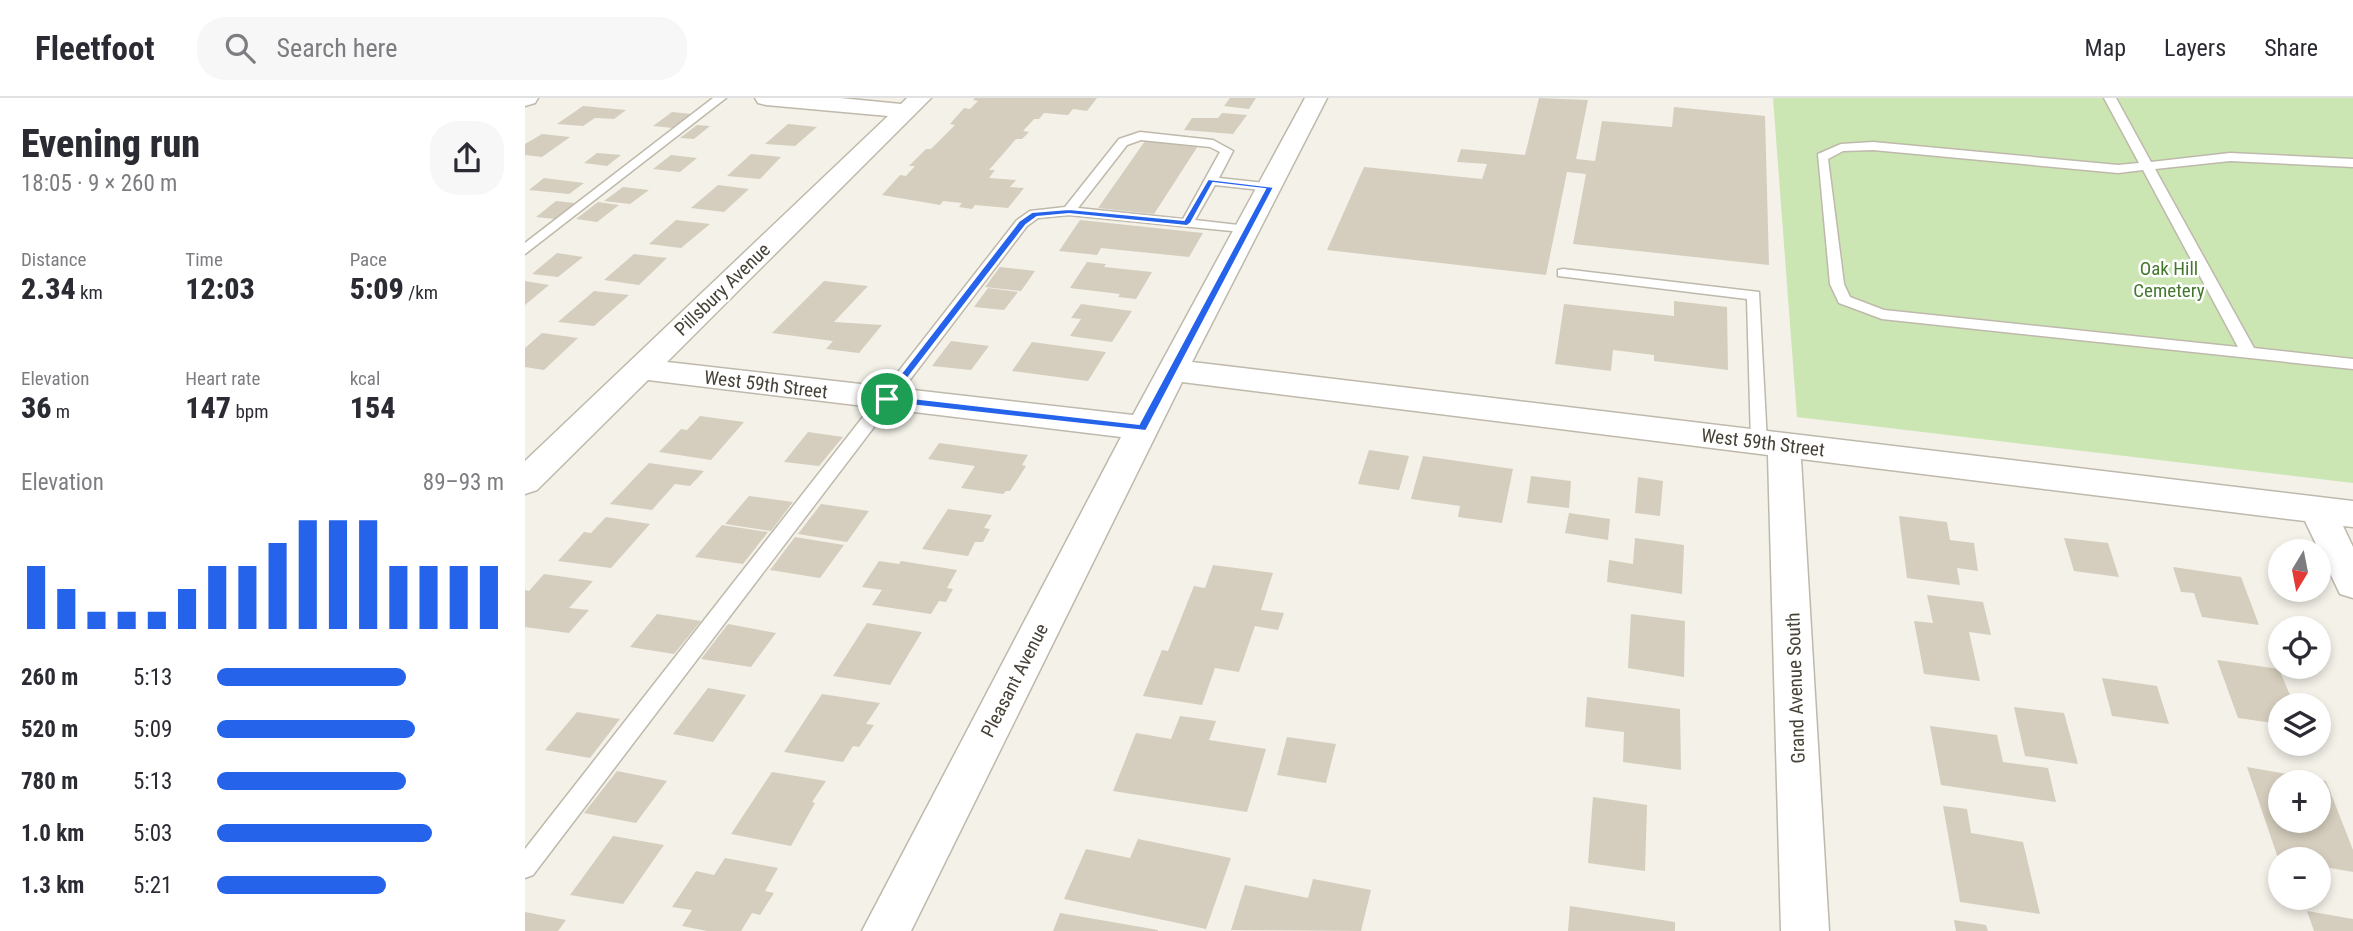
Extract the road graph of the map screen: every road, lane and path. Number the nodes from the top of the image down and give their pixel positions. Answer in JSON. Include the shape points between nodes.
{"nodes":[{"id":1,"x":720,"y":98,"type":"edge"},
{"id":2,"x":766,"y":98,"type":"edge"},
{"id":3,"x":1316,"y":98,"type":"edge"},
{"id":4,"x":2111,"y":98,"type":"edge"},
{"id":5,"x":913,"y":105,"type":"edge"},
{"id":6,"x":2353,"y":163,"type":"edge"},
{"id":7,"x":2150,"y":167,"type":"junction"},
{"id":8,"x":1210,"y":181,"type":"junction"},
{"id":9,"x":1270,"y":187,"type":"junction"},
{"id":10,"x":1069,"y":211,"type":"junction"},
{"id":11,"x":1187,"y":223,"type":"junction"},
{"id":12,"x":1247,"y":230,"type":"junction"},
{"id":13,"x":525,"y":250,"type":"edge"},
{"id":14,"x":1563,"y":273,"type":"dead end"},
{"id":15,"x":2249,"y":353,"type":"junction"},
{"id":16,"x":2353,"y":365,"type":"edge"},
{"id":17,"x":640,"y":369,"type":"junction"},
{"id":18,"x":1172,"y":370,"type":"junction"},
{"id":19,"x":887,"y":399,"type":"junction"},
{"id":20,"x":1142,"y":428,"type":"junction"},
{"id":21,"x":1772,"y":443,"type":"junction"},
{"id":22,"x":525,"y":481,"type":"edge"},
{"id":23,"x":2316,"y":510,"type":"junction"},
{"id":24,"x":2353,"y":514,"type":"edge"},
{"id":25,"x":2353,"y":583,"type":"edge"},
{"id":26,"x":525,"y":867,"type":"edge"},
{"id":27,"x":886,"y":931,"type":"edge"},
{"id":28,"x":1805,"y":931,"type":"edge"}],
"edges":[{"from":1,"to":13,"type":"lane"},
{"from":2,"to":5,"type":"street"},
{"from":3,"to":9,"type":"street"},
{"from":4,"to":7,"type":"lane"},
{"from":5,"to":17,"type":"street","name":"Pillsbury Avenue"},
{"from":6,"to":7,"type":"lane","via":[[2230,157]]},
{"from":7,"to":15,"type":"lane"},
{"from":7,"to":15,"type":"lane","via":[[2118,169],[1873,146],[1841,148],[1822,157],[1837,284],[1844,300],[1882,314]]},
{"from":8,"to":9,"type":"lane"},
{"from":8,"to":10,"type":"lane","via":[[1227,150],[1213,144],[1140,136],[1123,142]]},
{"from":8,"to":11,"type":"lane"},
{"from":9,"to":12,"type":"street"},
{"from":10,"to":11,"type":"lane"},
{"from":10,"to":19,"type":"lane","via":[[1035,214],[1023,223]]},
{"from":11,"to":12,"type":"lane"},
{"from":12,"to":18,"type":"street"},
{"from":14,"to":21,"type":"lane","via":[[1754,295]]},
{"from":15,"to":16,"type":"lane"},
{"from":17,"to":19,"type":"street","name":"West 59th Street"},
{"from":17,"to":22,"type":"street","name":"Pillsbury Avenue"},
{"from":18,"to":20,"type":"street","name":"Pleasant Avenue"},
{"from":18,"to":21,"type":"street","name":"West 59th Street"},
{"from":19,"to":20,"type":"street","name":"West 59th Street"},
{"from":19,"to":26,"type":"lane"},
{"from":20,"to":27,"type":"street","name":"Pleasant Avenue"},
{"from":21,"to":23,"type":"street","name":"West 59th Street"},
{"from":21,"to":28,"type":"street","name":"Grand Avenue South"},
{"from":23,"to":24,"type":"street","name":"West 59th Street"},
{"from":23,"to":25,"type":"street"}]}
